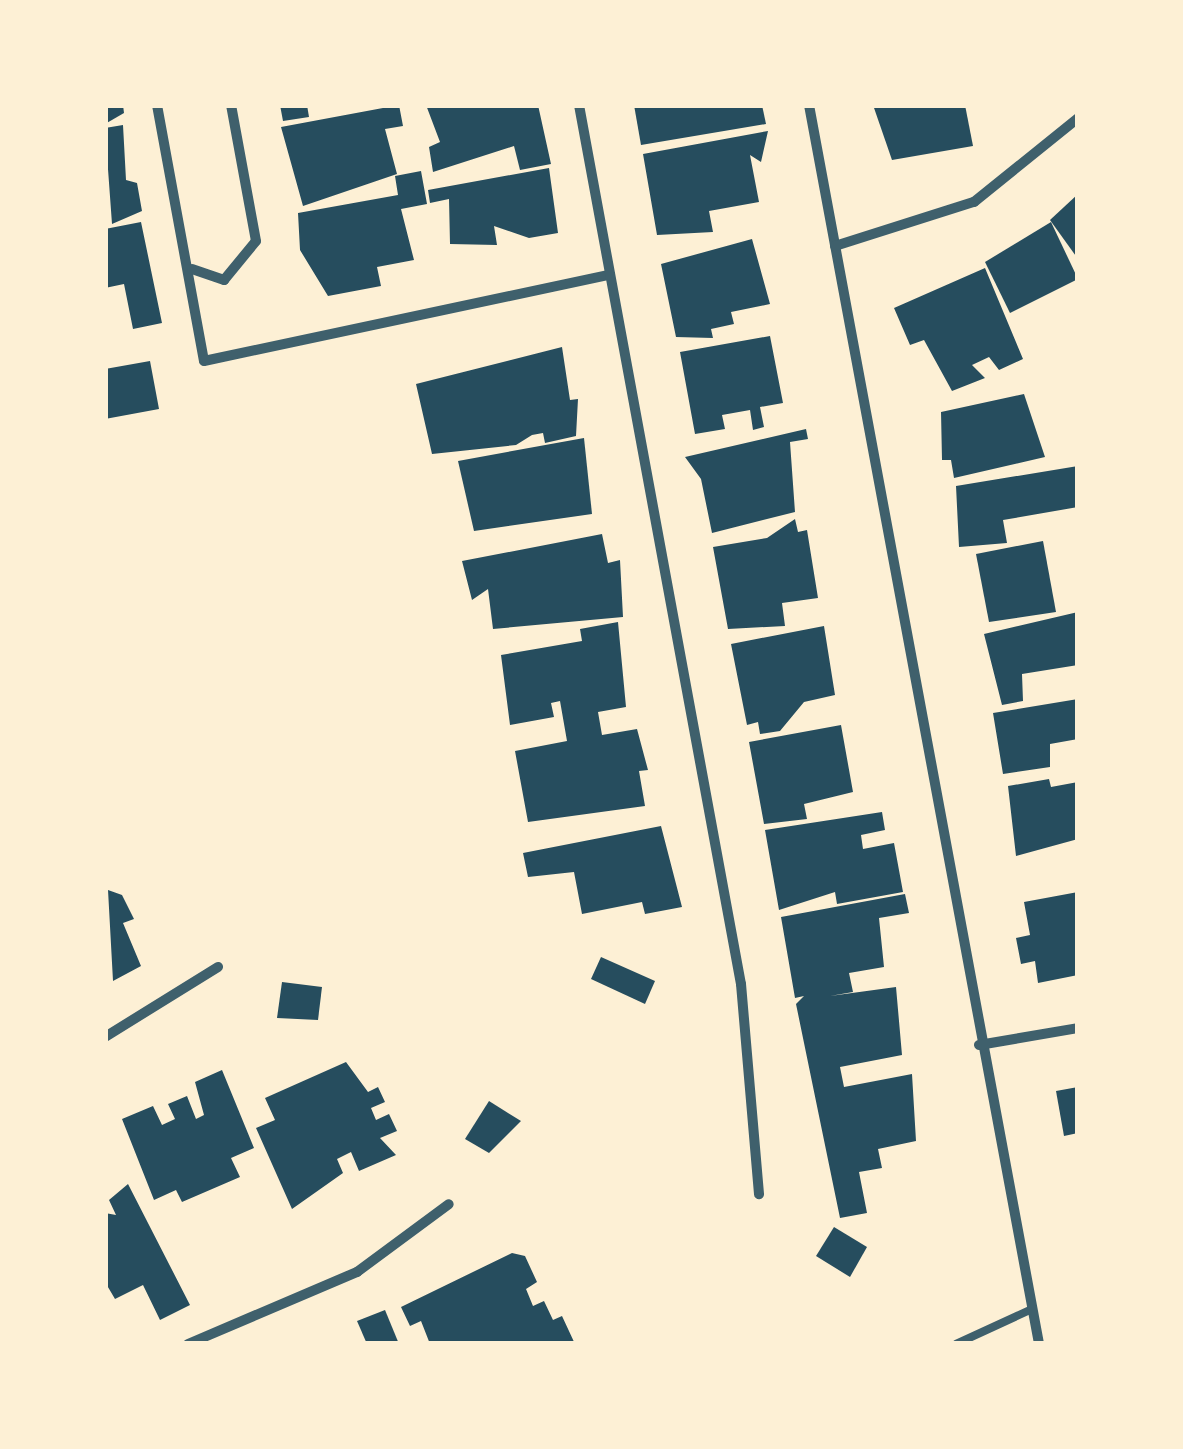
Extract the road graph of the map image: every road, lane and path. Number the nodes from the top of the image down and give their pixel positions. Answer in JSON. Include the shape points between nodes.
{"nodes":[{"id":1,"x":157,"y":105,"type":"edge"},
{"id":2,"x":230,"y":105,"type":"edge"},
{"id":3,"x":580,"y":105,"type":"edge"},
{"id":4,"x":809,"y":105,"type":"edge"},
{"id":5,"x":1078,"y":118,"type":"edge"},
{"id":6,"x":835,"y":246,"type":"junction"},
{"id":7,"x":192,"y":269,"type":"junction"},
{"id":8,"x":610,"y":275,"type":"junction"},
{"id":9,"x":218,"y":967,"type":"dead end"},
{"id":10,"x":1078,"y":1028,"type":"edge"},
{"id":11,"x":105,"y":1037,"type":"edge"},
{"id":12,"x":979,"y":1045,"type":"junction"},
{"id":13,"x":759,"y":1194,"type":"dead end"},
{"id":14,"x":450,"y":1204,"type":"dead end"},
{"id":15,"x":1032,"y":1309,"type":"junction"},
{"id":16,"x":188,"y":1344,"type":"edge"},
{"id":17,"x":956,"y":1344,"type":"edge"},
{"id":18,"x":1039,"y":1344,"type":"edge"}],
"edges":[{"from":1,"to":7,"type":"street"},
{"from":2,"to":7,"type":"street","via":[[256,241],[224,280]]},
{"from":3,"to":8,"type":"street"},
{"from":4,"to":6,"type":"street"},
{"from":5,"to":6,"type":"street","via":[[974,202]]},
{"from":6,"to":12,"type":"street"},
{"from":7,"to":8,"type":"street","via":[[204,361]]},
{"from":8,"to":13,"type":"street","via":[[741,984]]},
{"from":9,"to":11,"type":"street"},
{"from":10,"to":12,"type":"street"},
{"from":12,"to":15,"type":"street"},
{"from":14,"to":16,"type":"street","via":[[357,1272]]},
{"from":15,"to":17,"type":"lane"},
{"from":15,"to":18,"type":"street"}]}
